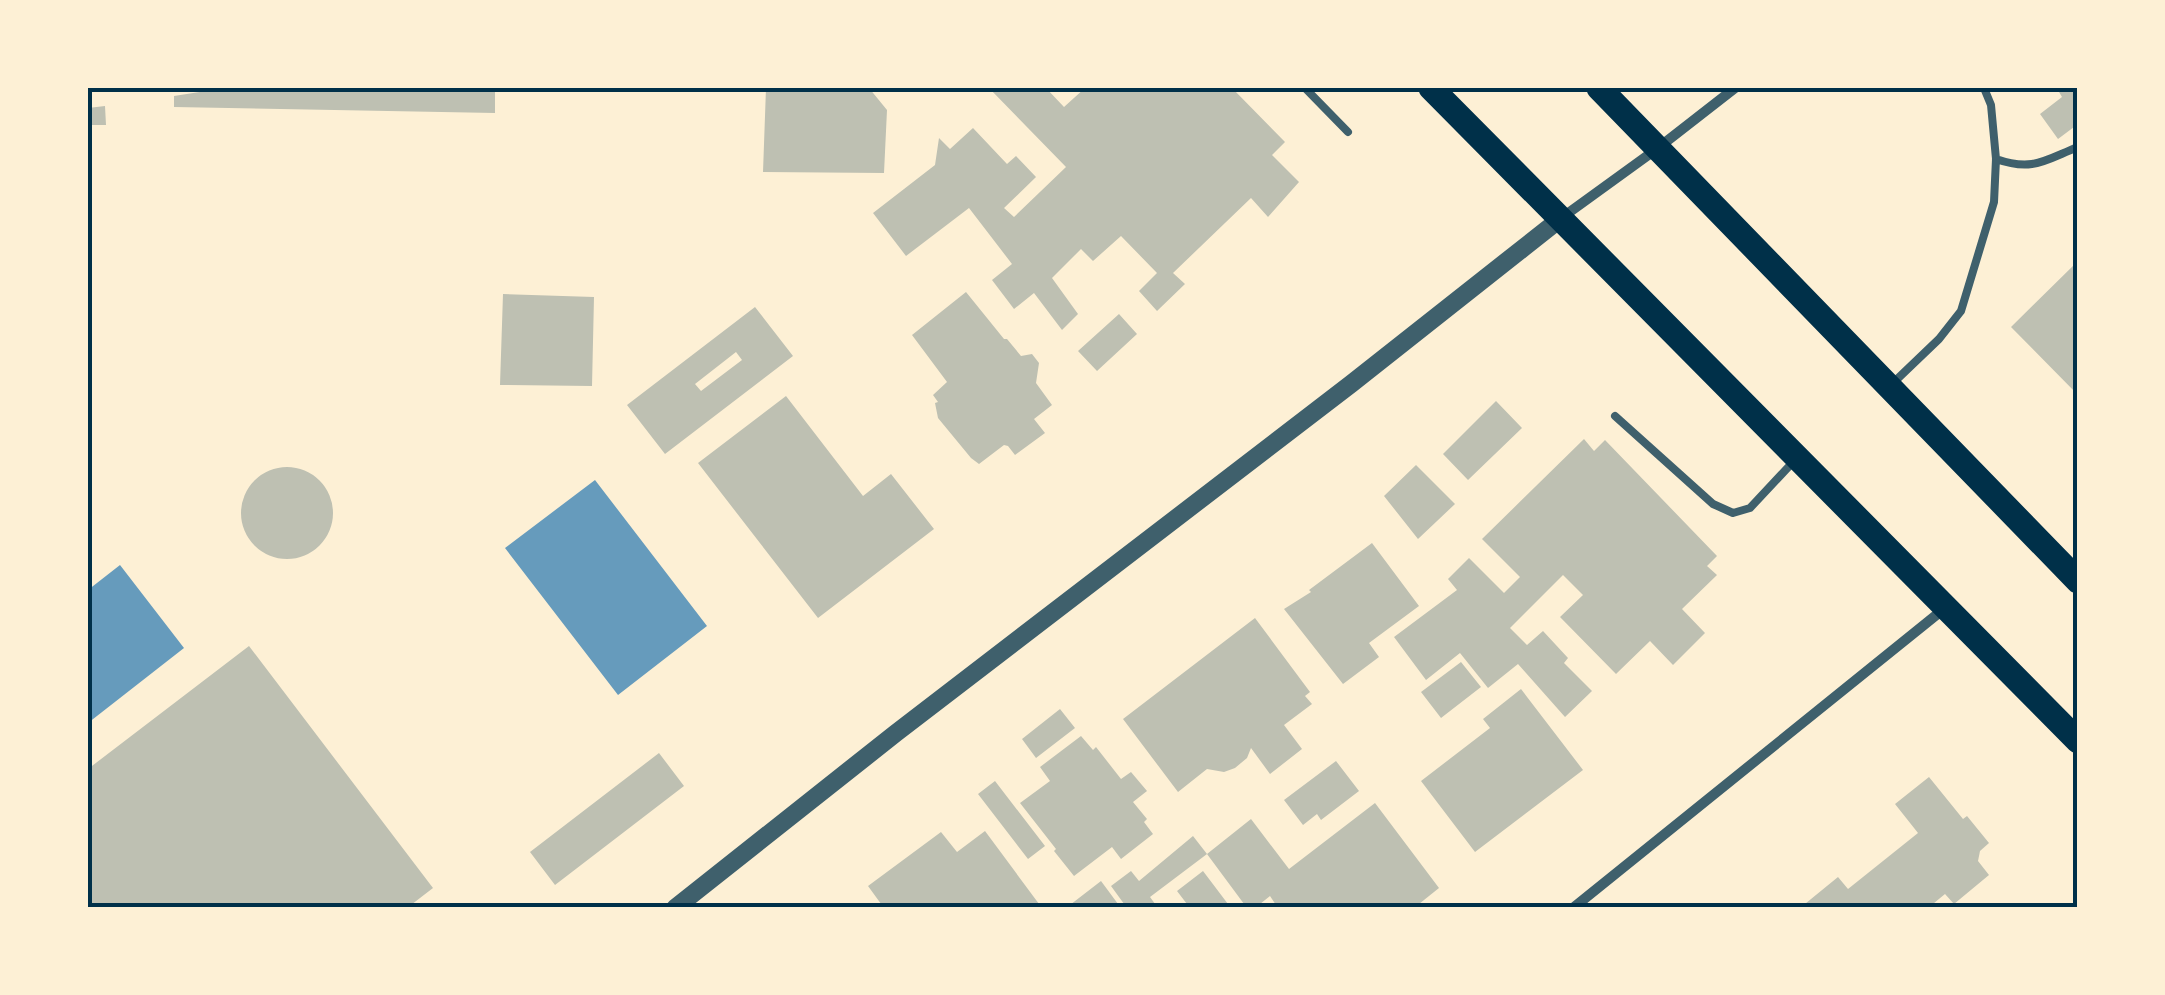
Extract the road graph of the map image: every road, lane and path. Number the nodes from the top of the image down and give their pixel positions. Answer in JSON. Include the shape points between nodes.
{"nodes":[{"id":1,"x":1305,"y":88,"type":"edge"},
{"id":2,"x":1431,"y":88,"type":"edge"},
{"id":3,"x":1599,"y":88,"type":"edge"},
{"id":4,"x":1735,"y":88,"type":"edge"},
{"id":5,"x":1984,"y":88,"type":"edge"},
{"id":6,"x":1348,"y":132,"type":"dead end"},
{"id":7,"x":2078,"y":146,"type":"edge"},
{"id":8,"x":1658,"y":148,"type":"junction"},
{"id":9,"x":1996,"y":159,"type":"junction"},
{"id":10,"x":1560,"y":219,"type":"junction"},
{"id":11,"x":1888,"y":387,"type":"junction"},
{"id":12,"x":1615,"y":416,"type":"dead end"},
{"id":13,"x":1797,"y":458,"type":"junction"},
{"id":14,"x":2078,"y":580,"type":"edge"},
{"id":15,"x":1946,"y":608,"type":"junction"},
{"id":16,"x":2078,"y":740,"type":"edge"},
{"id":17,"x":675,"y":908,"type":"edge"},
{"id":18,"x":1573,"y":908,"type":"edge"}],
"edges":[{"from":1,"to":6,"type":"lane"},
{"from":2,"to":10,"type":"main road"},
{"from":3,"to":8,"type":"main road"},
{"from":4,"to":8,"type":"street"},
{"from":5,"to":9,"type":"lane"},
{"from":7,"to":9,"type":"lane","via":[[2053,160],[2017,166]]},
{"from":8,"to":10,"type":"street"},
{"from":8,"to":11,"type":"main road"},
{"from":9,"to":11,"type":"lane","via":[[1994,202],[1962,312]]},
{"from":10,"to":13,"type":"main road"},
{"from":10,"to":17,"type":"street"},
{"from":11,"to":14,"type":"main road"},
{"from":12,"to":13,"type":"lane","via":[[1732,514],[1750,508]]},
{"from":13,"to":15,"type":"main road"},
{"from":15,"to":16,"type":"main road"},
{"from":15,"to":18,"type":"street"}]}
